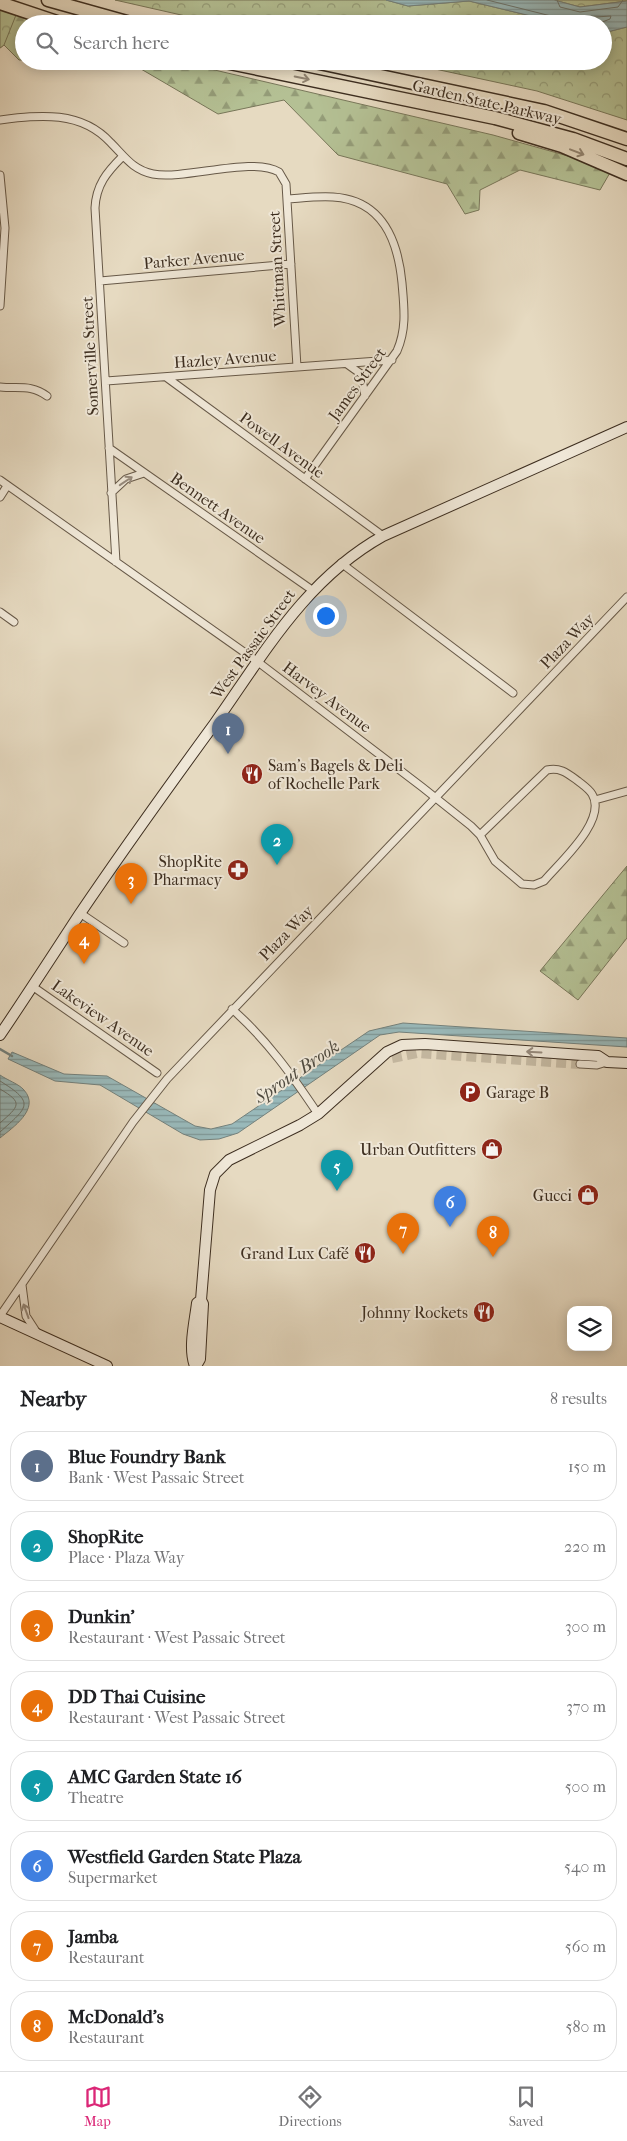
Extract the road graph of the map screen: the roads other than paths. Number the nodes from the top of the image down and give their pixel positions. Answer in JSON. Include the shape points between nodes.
{"nodes":[{"id":1,"x":48,"y":0,"type":"edge"},
{"id":2,"x":0,"y":3,"type":"edge"},
{"id":3,"x":36,"y":15,"type":"edge"},
{"id":4,"x":102,"y":15,"type":"edge"},
{"id":5,"x":262,"y":70,"type":"edge"},
{"id":6,"x":352,"y":70,"type":"edge"},
{"id":7,"x":413,"y":102,"type":"junction"},
{"id":8,"x":0,"y":120,"type":"edge"},
{"id":9,"x":583,"y":123,"type":"junction"},
{"id":10,"x":627,"y":135,"type":"edge"},
{"id":11,"x":627,"y":139,"type":"edge"},
{"id":12,"x":122,"y":157,"type":"junction"},
{"id":13,"x":627,"y":159,"type":"edge"},
{"id":14,"x":627,"y":174,"type":"edge"},
{"id":15,"x":0,"y":175,"type":"edge"},
{"id":16,"x":287,"y":199,"type":"junction"},
{"id":17,"x":2,"y":206,"type":"edge"},
{"id":18,"x":291,"y":264,"type":"junction"},
{"id":19,"x":100,"y":281,"type":"junction"},
{"id":20,"x":0,"y":298,"type":"edge"},
{"id":21,"x":0,"y":306,"type":"edge"},
{"id":22,"x":392,"y":360,"type":"junction"},
{"id":23,"x":346,"y":364,"type":"junction"},
{"id":24,"x":297,"y":367,"type":"junction"},
{"id":25,"x":166,"y":377,"type":"junction"},
{"id":26,"x":106,"y":381,"type":"junction"},
{"id":27,"x":0,"y":387,"type":"edge"},
{"id":28,"x":47,"y":396,"type":"dead end"},
{"id":29,"x":365,"y":396,"type":"junction"},
{"id":30,"x":627,"y":427,"type":"edge"},
{"id":31,"x":109,"y":448,"type":"junction"},
{"id":32,"x":144,"y":473,"type":"junction"},
{"id":33,"x":305,"y":479,"type":"junction"},
{"id":34,"x":0,"y":480,"type":"edge"},
{"id":35,"x":7,"y":486,"type":"junction"},
{"id":36,"x":111,"y":493,"type":"junction"},
{"id":37,"x":0,"y":497,"type":"edge"},
{"id":38,"x":382,"y":536,"type":"junction"},
{"id":39,"x":116,"y":562,"type":"junction"},
{"id":40,"x":341,"y":562,"type":"junction"},
{"id":41,"x":312,"y":590,"type":"junction"},
{"id":42,"x":627,"y":597,"type":"edge"},
{"id":43,"x":0,"y":612,"type":"edge"},
{"id":44,"x":14,"y":622,"type":"dead end"},
{"id":45,"x":258,"y":662,"type":"junction"},
{"id":46,"x":513,"y":694,"type":"dead end"},
{"id":47,"x":627,"y":791,"type":"edge"},
{"id":48,"x":435,"y":798,"type":"junction"},
{"id":49,"x":595,"y":800,"type":"junction"},
{"id":50,"x":480,"y":835,"type":"junction"},
{"id":51,"x":80,"y":913,"type":"junction"},
{"id":52,"x":124,"y":944,"type":"dead end"},
{"id":53,"x":32,"y":986,"type":"junction"},
{"id":54,"x":232,"y":1009,"type":"junction"},
{"id":55,"x":0,"y":1035,"type":"edge"},
{"id":56,"x":392,"y":1058,"type":"tunnel mouth"},
{"id":57,"x":607,"y":1062,"type":"junction"},
{"id":58,"x":627,"y":1063,"type":"edge"},
{"id":59,"x":580,"y":1064,"type":"tunnel mouth"},
{"id":60,"x":371,"y":1067,"type":"junction"},
{"id":61,"x":157,"y":1072,"type":"dead end"},
{"id":62,"x":318,"y":1114,"type":"junction"},
{"id":63,"x":22,"y":1284,"type":"junction"},
{"id":64,"x":0,"y":1316,"type":"edge"},
{"id":65,"x":39,"y":1336,"type":"junction"},
{"id":66,"x":107,"y":1366,"type":"edge"},
{"id":67,"x":196,"y":1366,"type":"edge"}],
"edges":[{"from":1,"to":4,"type":"highway"},
{"from":2,"to":3,"type":"highway"},
{"from":5,"to":7,"type":"highway","name":"Garden State Parkway","one_way":true},
{"from":6,"to":9,"type":"highway","name":"Garden State Parkway","via":[[512,104]]},
{"from":7,"to":13,"type":"highway","name":"Garden State Parkway","via":[[534,128]]},
{"from":7,"to":14,"type":"highway","one_way":true,"via":[[553,143]]},
{"from":8,"to":12,"type":"street","name":"Whittman Street","via":[[40,115],[72,119],[102,135]]},
{"from":9,"to":10,"type":"highway"},
{"from":9,"to":11,"type":"highway","name":"Garden State Parkway"},
{"from":12,"to":16,"type":"street","name":"Whittman Street","via":[[143,171],[163,175],[266,166],[283,177]]},
{"from":12,"to":19,"type":"street","name":"Somerville Street","via":[[102,180],[96,199]]},
{"from":15,"to":17,"type":"street"},
{"from":16,"to":18,"type":"street","name":"Whittman Street"},
{"from":16,"to":22,"type":"street","name":"James Street","via":[[334,197],[351,201],[376,216],[392,235],[400,258],[405,316],[402,340]]},
{"from":17,"to":20,"type":"street","via":[[5,244]]},
{"from":18,"to":19,"type":"street","name":"Parker Avenue"},
{"from":18,"to":24,"type":"street","name":"Whittman Street"},
{"from":19,"to":26,"type":"street","name":"Somerville Street"},
{"from":20,"to":21,"type":"street"},
{"from":22,"to":23,"type":"street","name":"Hazley Avenue"},
{"from":22,"to":29,"type":"street","name":"James Street"},
{"from":23,"to":24,"type":"street","name":"Hazley Avenue"},
{"from":23,"to":29,"type":"street","via":[[361,374]]},
{"from":24,"to":25,"type":"street","name":"Hazley Avenue"},
{"from":25,"to":26,"type":"street","name":"Hazley Avenue"},
{"from":25,"to":33,"type":"street","name":"Powell Avenue"},
{"from":26,"to":31,"type":"street","name":"Somerville Street"},
{"from":27,"to":28,"type":"street","via":[[25,386]]},
{"from":29,"to":33,"type":"street","name":"James Street"},
{"from":30,"to":38,"type":"main road","name":"West Passaic Street"},
{"from":31,"to":32,"type":"street","name":"Bennett Avenue"},
{"from":31,"to":36,"type":"street","name":"Somerville Street"},
{"from":36,"to":32,"type":"street","one_way":true,"via":[[126,480]]},
{"from":32,"to":41,"type":"street","name":"Bennett Avenue"},
{"from":33,"to":38,"type":"street","name":"Powell Avenue"},
{"from":34,"to":35,"type":"street","name":"Harvey Avenue"},
{"from":35,"to":37,"type":"street"},
{"from":35,"to":39,"type":"street","name":"Harvey Avenue"},
{"from":36,"to":39,"type":"street","name":"Somerville Street"},
{"from":38,"to":40,"type":"main road","name":"West Passaic Street"},
{"from":39,"to":45,"type":"street","name":"Harvey Avenue"},
{"from":40,"to":41,"type":"main road","name":"West Passaic Street"},
{"from":40,"to":46,"type":"street"},
{"from":41,"to":45,"type":"main road","name":"West Passaic Street"},
{"from":42,"to":48,"type":"street","name":"Plaza Way"},
{"from":43,"to":44,"type":"street"},
{"from":45,"to":48,"type":"street","name":"Harvey Avenue"},
{"from":45,"to":51,"type":"main road","name":"West Passaic Street"},
{"from":47,"to":49,"type":"street"},
{"from":48,"to":50,"type":"street","name":"Harvey Avenue"},
{"from":48,"to":54,"type":"street","name":"Plaza Way"},
{"from":49,"to":50,"type":"street","via":[[588,789],[564,771],[547,770]]},
{"from":49,"to":50,"type":"street","name":"Harvey Avenue","via":[[595,812],[588,829],[544,880],[534,886],[522,884],[500,866],[489,854]]},
{"from":51,"to":52,"type":"street"},
{"from":51,"to":53,"type":"main road","name":"West Passaic Street"},
{"from":53,"to":55,"type":"main road","name":"West Passaic Street"},
{"from":53,"to":61,"type":"street","name":"Lakeview Avenue"},
{"from":54,"to":62,"type":"street","via":[[266,1041]]},
{"from":54,"to":63,"type":"street","name":"Plaza Way","via":[[139,1115]]},
{"from":56,"to":60,"type":"main road"},
{"from":57,"to":58,"type":"main road"},
{"from":57,"to":59,"type":"street"},
{"from":57,"to":60,"type":"main road","one_way":true,"via":[[598,1056],[412,1044],[395,1047]]},
{"from":60,"to":62,"type":"main road"},
{"from":62,"to":67,"type":"main road","via":[[239,1154],[215,1174],[208,1202],[200,1300],[203,1304],[202,1343]]},
{"from":63,"to":64,"type":"street","name":"Plaza Way"},
{"from":65,"to":63,"type":"street","one_way":true,"via":[[26,1316]]},
{"from":64,"to":65,"type":"main road"},
{"from":65,"to":66,"type":"main road"}]}
